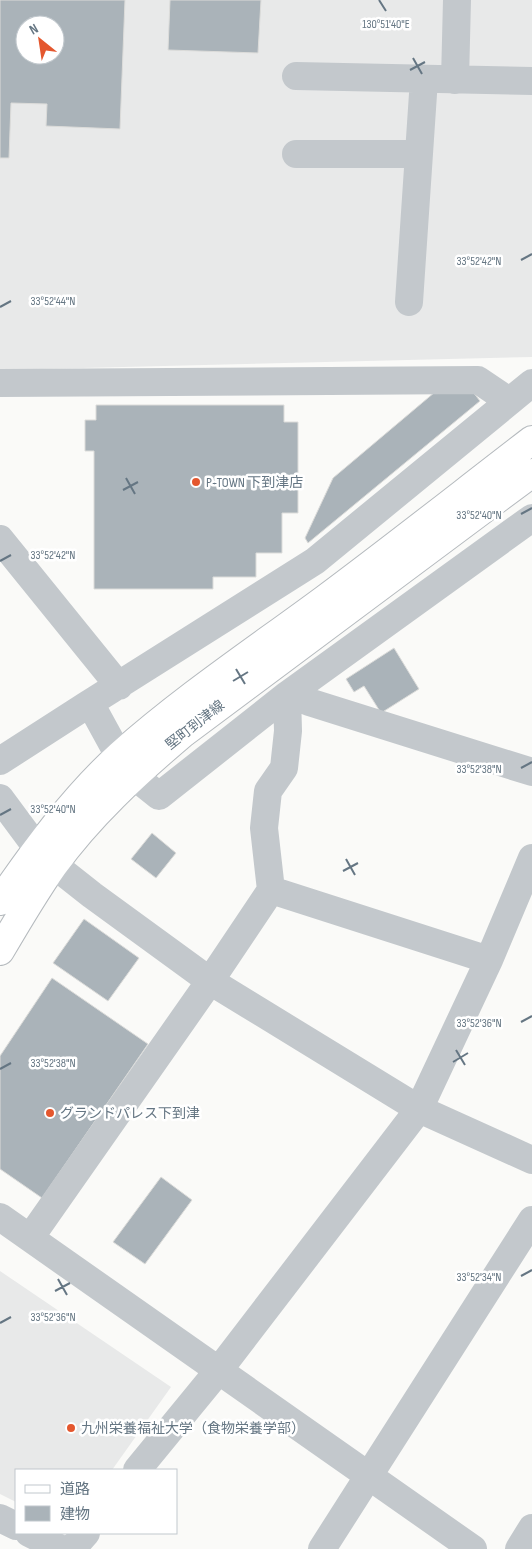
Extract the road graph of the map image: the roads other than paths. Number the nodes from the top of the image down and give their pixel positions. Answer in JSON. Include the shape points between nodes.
{"nodes":[{"id":1,"x":457,"y":0,"type":"edge"},
{"id":2,"x":296,"y":76,"type":"dead end"},
{"id":3,"x":424,"y":79,"type":"junction"},
{"id":4,"x":455,"y":80,"type":"junction"},
{"id":5,"x":532,"y":81,"type":"edge"},
{"id":6,"x":296,"y":154,"type":"dead end"},
{"id":7,"x":419,"y":154,"type":"junction"},
{"id":8,"x":409,"y":302,"type":"dead end"},
{"id":9,"x":0,"y":383,"type":"edge"},
{"id":10,"x":532,"y":383,"type":"edge"},
{"id":11,"x":509,"y":401,"type":"junction"},
{"id":12,"x":532,"y":440,"type":"edge"},
{"id":13,"x":532,"y":473,"type":"edge"},
{"id":14,"x":532,"y":518,"type":"edge"},
{"id":15,"x":0,"y":539,"type":"edge"},
{"id":16,"x":364,"y":585,"type":"junction"},
{"id":17,"x":119,"y":686,"type":"junction"},
{"id":18,"x":291,"y":692,"type":"junction"},
{"id":19,"x":90,"y":703,"type":"junction"},
{"id":20,"x":0,"y":761,"type":"edge"},
{"id":21,"x":127,"y":766,"type":"junction"},
{"id":22,"x":532,"y":772,"type":"edge"},
{"id":23,"x":0,"y":798,"type":"edge"},
{"id":24,"x":45,"y":856,"type":"junction"},
{"id":25,"x":532,"y":858,"type":"edge"},
{"id":26,"x":271,"y":890,"type":"junction"},
{"id":27,"x":0,"y":901,"type":"edge"},
{"id":28,"x":0,"y":951,"type":"edge"},
{"id":29,"x":489,"y":960,"type":"junction"},
{"id":30,"x":210,"y":981,"type":"junction"},
{"id":31,"x":419,"y":1109,"type":"junction"},
{"id":32,"x":532,"y":1160,"type":"edge"},
{"id":33,"x":0,"y":1217,"type":"edge"},
{"id":34,"x":532,"y":1220,"type":"edge"},
{"id":35,"x":30,"y":1238,"type":"junction"},
{"id":36,"x":219,"y":1370,"type":"junction"},
{"id":37,"x":138,"y":1469,"type":"edge"},
{"id":38,"x":369,"y":1477,"type":"junction"},
{"id":39,"x":0,"y":1518,"type":"edge"},
{"id":40,"x":15,"y":1526,"type":"edge"},
{"id":41,"x":532,"y":1528,"type":"edge"},
{"id":42,"x":31,"y":1534,"type":"edge"},
{"id":43,"x":85,"y":1534,"type":"edge"},
{"id":44,"x":61,"y":1549,"type":"edge"},
{"id":45,"x":72,"y":1549,"type":"edge"},
{"id":46,"x":322,"y":1549,"type":"edge"},
{"id":47,"x":473,"y":1549,"type":"edge"},
{"id":48,"x":519,"y":1549,"type":"edge"}],
"edges":[{"from":1,"to":4,"type":"street"},
{"from":2,"to":3,"type":"street"},
{"from":3,"to":4,"type":"street"},
{"from":3,"to":7,"type":"street"},
{"from":4,"to":5,"type":"street"},
{"from":6,"to":7,"type":"street"},
{"from":7,"to":8,"type":"street"},
{"from":9,"to":11,"type":"street","via":[[478,380]]},
{"from":10,"to":11,"type":"street"},
{"from":11,"to":17,"type":"street","via":[[315,561]]},
{"from":12,"to":16,"type":"main road","name":"堅町到津線"},
{"from":13,"to":16,"type":"main road","name":"堅町到津線"},
{"from":14,"to":18,"type":"street"},
{"from":15,"to":17,"type":"street"},
{"from":16,"to":21,"type":"main road","name":"堅町到津線","via":[[182,734]]},
{"from":17,"to":19,"type":"street"},
{"from":18,"to":21,"type":"street","via":[[159,796]]},
{"from":18,"to":22,"type":"street","via":[[309,702]]},
{"from":18,"to":26,"type":"street","via":[[284,768],[268,791],[264,828]]},
{"from":19,"to":20,"type":"street"},
{"from":19,"to":21,"type":"street"},
{"from":21,"to":24,"type":"main road","name":"堅町到津線","via":[[76,801]]},
{"from":23,"to":24,"type":"street"},
{"from":24,"to":27,"type":"main road","name":"堅町到津線"},
{"from":24,"to":28,"type":"main road","name":"堅町到津線","via":[[29,902]]},
{"from":24,"to":30,"type":"street","via":[[92,895]]},
{"from":25,"to":29,"type":"street"},
{"from":26,"to":29,"type":"street"},
{"from":26,"to":30,"type":"street"},
{"from":29,"to":31,"type":"street"},
{"from":30,"to":31,"type":"street"},
{"from":30,"to":35,"type":"street"},
{"from":31,"to":32,"type":"street"},
{"from":31,"to":36,"type":"street"},
{"from":33,"to":35,"type":"street"},
{"from":34,"to":38,"type":"street"},
{"from":35,"to":36,"type":"street"},
{"from":36,"to":37,"type":"street"},
{"from":36,"to":38,"type":"street"},
{"from":38,"to":46,"type":"street"},
{"from":38,"to":47,"type":"street"},
{"from":39,"to":40,"type":"street"},
{"from":41,"to":48,"type":"street"},
{"from":42,"to":44,"type":"street"},
{"from":43,"to":45,"type":"street"}]}
